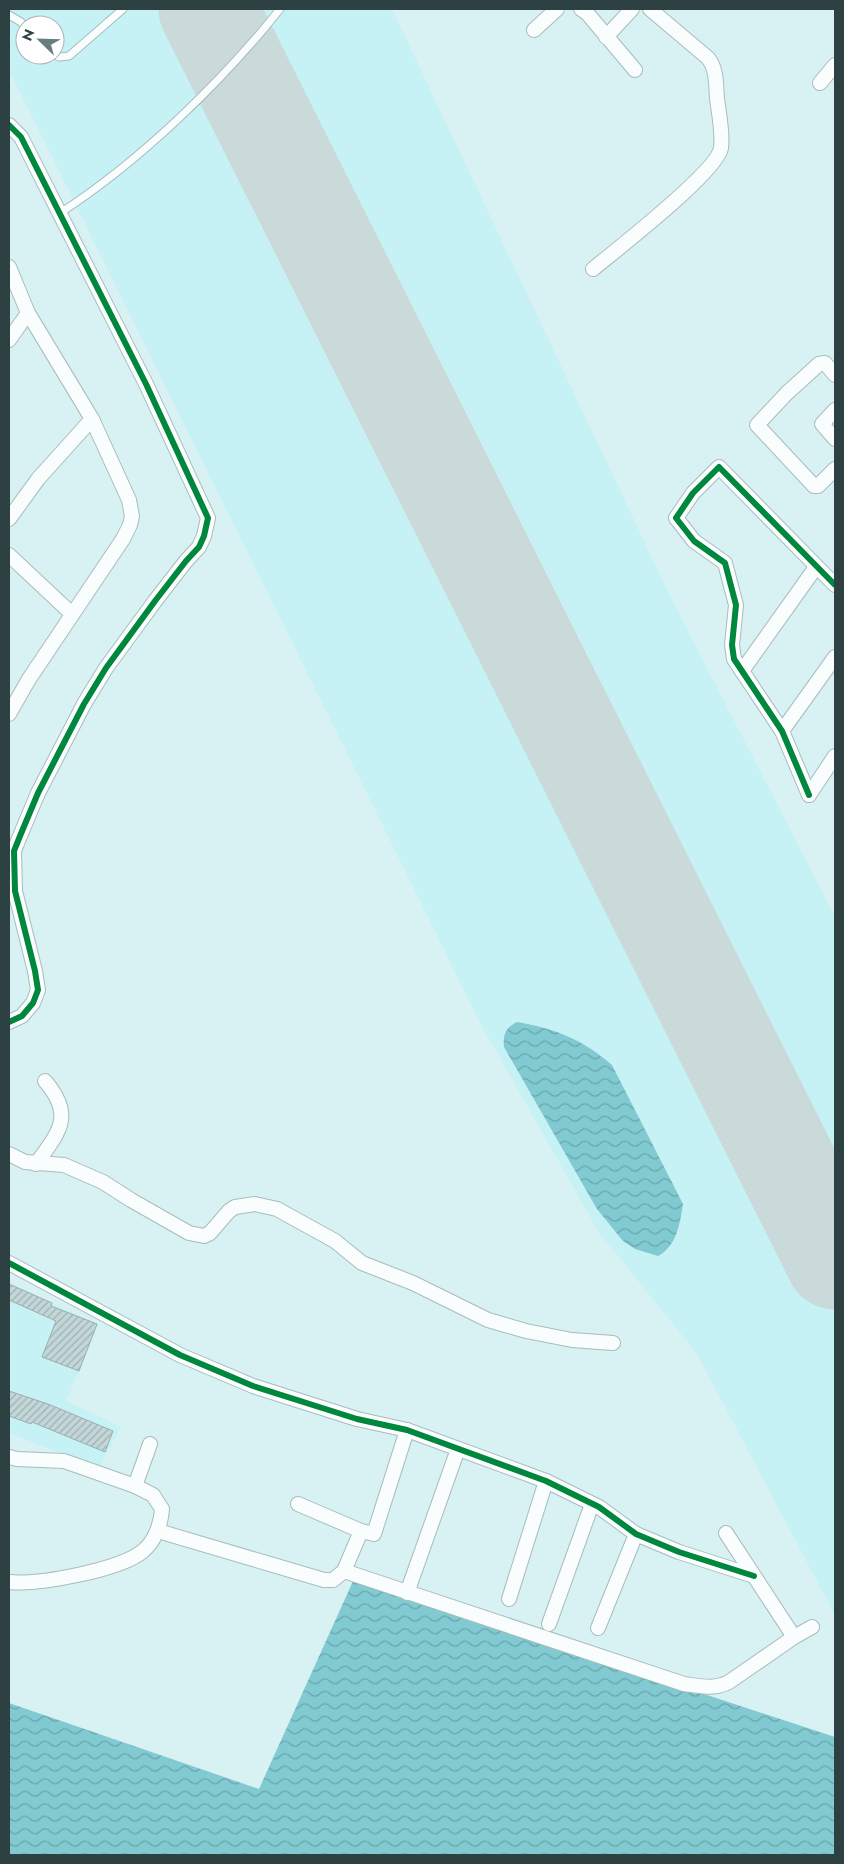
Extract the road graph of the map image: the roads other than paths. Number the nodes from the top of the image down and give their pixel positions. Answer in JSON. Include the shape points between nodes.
{"nodes":[{"id":1,"x":123,"y":9,"type":"edge"},
{"id":2,"x":280,"y":9,"type":"edge"},
{"id":3,"x":557,"y":9,"type":"edge"},
{"id":4,"x":581,"y":9,"type":"edge"},
{"id":5,"x":632,"y":9,"type":"edge"},
{"id":6,"x":650,"y":9,"type":"edge"},
{"id":7,"x":534,"y":30,"type":"dead end"},
{"id":8,"x":606,"y":37,"type":"junction"},
{"id":9,"x":65,"y":56,"type":"edge"},
{"id":10,"x":835,"y":65,"type":"edge"},
{"id":11,"x":635,"y":70,"type":"dead end"},
{"id":12,"x":820,"y":83,"type":"dead end"},
{"id":13,"x":9,"y":125,"type":"edge"},
{"id":14,"x":60,"y":213,"type":"junction"},
{"id":15,"x":9,"y":267,"type":"edge"},
{"id":16,"x":593,"y":269,"type":"dead end"},
{"id":17,"x":28,"y":313,"type":"junction"},
{"id":18,"x":9,"y":340,"type":"edge"},
{"id":19,"x":835,"y":375,"type":"edge"},
{"id":20,"x":835,"y":410,"type":"edge"},
{"id":21,"x":92,"y":420,"type":"junction"},
{"id":22,"x":835,"y":439,"type":"edge"},
{"id":23,"x":835,"y":469,"type":"edge"},
{"id":24,"x":9,"y":519,"type":"edge"},
{"id":25,"x":9,"y":555,"type":"edge"},
{"id":26,"x":816,"y":567,"type":"junction"},
{"id":27,"x":835,"y":586,"type":"edge"},
{"id":28,"x":72,"y":614,"type":"junction"},
{"id":29,"x":835,"y":657,"type":"edge"},
{"id":30,"x":742,"y":671,"type":"junction"},
{"id":31,"x":9,"y":714,"type":"edge"},
{"id":32,"x":782,"y":731,"type":"junction"},
{"id":33,"x":835,"y":756,"type":"edge"},
{"id":34,"x":9,"y":1022,"type":"edge"},
{"id":35,"x":45,"y":1081,"type":"dead end"},
{"id":36,"x":9,"y":1154,"type":"edge"},
{"id":37,"x":36,"y":1164,"type":"junction"},
{"id":38,"x":9,"y":1263,"type":"edge"},
{"id":39,"x":613,"y":1343,"type":"dead end"},
{"id":40,"x":408,"y":1430,"type":"junction"},
{"id":41,"x":150,"y":1444,"type":"dead end"},
{"id":42,"x":458,"y":1449,"type":"junction"},
{"id":43,"x":9,"y":1457,"type":"edge"},
{"id":44,"x":546,"y":1481,"type":"junction"},
{"id":45,"x":135,"y":1486,"type":"junction"},
{"id":46,"x":298,"y":1504,"type":"dead end"},
{"id":47,"x":592,"y":1504,"type":"junction"},
{"id":48,"x":158,"y":1531,"type":"junction"},
{"id":49,"x":361,"y":1531,"type":"junction"},
{"id":50,"x":726,"y":1533,"type":"dead end"},
{"id":51,"x":636,"y":1534,"type":"junction"},
{"id":52,"x":344,"y":1570,"type":"junction"},
{"id":53,"x":754,"y":1576,"type":"junction"},
{"id":54,"x":9,"y":1582,"type":"edge"},
{"id":55,"x":407,"y":1593,"type":"junction"},
{"id":56,"x":509,"y":1599,"type":"dead end"},
{"id":57,"x":549,"y":1624,"type":"dead end"},
{"id":58,"x":812,"y":1627,"type":"dead end"},
{"id":59,"x":598,"y":1628,"type":"dead end"},
{"id":60,"x":794,"y":1637,"type":"junction"}],
"edges":[{"from":1,"to":9,"type":"lane"},
{"from":2,"to":14,"type":"lane","via":[[235,62],[170,125]]},
{"from":3,"to":7,"type":"street"},
{"from":4,"to":8,"type":"street"},
{"from":5,"to":8,"type":"street"},
{"from":6,"to":16,"type":"street","via":[[713,65],[721,148],[709,168],[689,187]]},
{"from":8,"to":11,"type":"street"},
{"from":10,"to":12,"type":"street"},
{"from":13,"to":14,"type":"street","via":[[21,137]]},
{"from":14,"to":34,"type":"street","via":[[146,384],[208,518],[199,547],[155,601],[84,704],[38,793],[14,851],[15,890],[38,990],[33,1003],[22,1016]]},
{"from":15,"to":17,"type":"street"},
{"from":17,"to":18,"type":"street"},
{"from":17,"to":21,"type":"street"},
{"from":19,"to":23,"type":"street","via":[[825,363],[819,364],[758,425],[814,486],[818,486]]},
{"from":20,"to":22,"type":"street","via":[[822,424]]},
{"from":21,"to":24,"type":"street","via":[[38,479]]},
{"from":21,"to":28,"type":"street","via":[[129,500],[132,516],[123,539]]},
{"from":25,"to":28,"type":"street"},
{"from":26,"to":27,"type":"street"},
{"from":26,"to":30,"type":"street"},
{"from":26,"to":30,"type":"street","via":[[719,467],[685,502],[676,518],[694,541],[725,563],[736,606],[732,653]]},
{"from":28,"to":31,"type":"street"},
{"from":29,"to":32,"type":"street"},
{"from":30,"to":32,"type":"street"},
{"from":32,"to":33,"type":"street","via":[[809,795]]},
{"from":35,"to":37,"type":"street","via":[[57,1099],[62,1121]]},
{"from":36,"to":37,"type":"street"},
{"from":37,"to":39,"type":"street","via":[[64,1165],[103,1182],[198,1236],[210,1233],[235,1207],[255,1204],[277,1209],[335,1241],[362,1264],[437,1294],[488,1320],[572,1340]]},
{"from":38,"to":40,"type":"street","via":[[180,1355],[253,1386],[357,1419]]},
{"from":40,"to":42,"type":"street"},
{"from":40,"to":49,"type":"street","via":[[374,1534]]},
{"from":41,"to":45,"type":"street"},
{"from":42,"to":44,"type":"street"},
{"from":42,"to":55,"type":"street"},
{"from":43,"to":45,"type":"street","via":[[64,1461]]},
{"from":44,"to":47,"type":"street"},
{"from":44,"to":56,"type":"street"},
{"from":45,"to":48,"type":"street","via":[[152,1495],[162,1509]]},
{"from":46,"to":49,"type":"street"},
{"from":47,"to":51,"type":"street"},
{"from":47,"to":57,"type":"street"},
{"from":48,"to":52,"type":"street","via":[[324,1580],[334,1580]]},
{"from":48,"to":54,"type":"street","via":[[143,1551],[129,1560],[57,1579],[23,1584]]},
{"from":49,"to":52,"type":"street"},
{"from":50,"to":53,"type":"street"},
{"from":51,"to":53,"type":"street","via":[[679,1552]]},
{"from":51,"to":59,"type":"street"},
{"from":52,"to":55,"type":"street"},
{"from":53,"to":60,"type":"street"},
{"from":55,"to":60,"type":"street","via":[[684,1684],[711,1688],[729,1682]]},
{"from":58,"to":60,"type":"street"}]}
